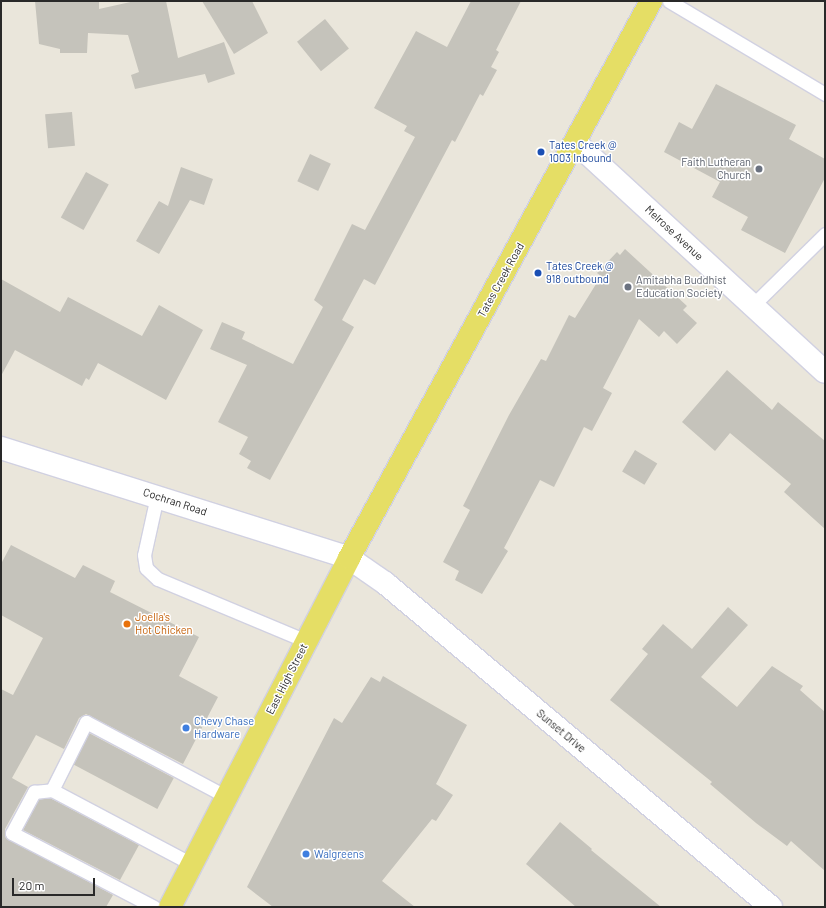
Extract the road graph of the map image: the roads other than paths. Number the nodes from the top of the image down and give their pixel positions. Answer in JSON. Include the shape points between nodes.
{"nodes":[{"id":1,"x":651,"y":1,"type":"edge"},
{"id":2,"x":669,"y":1,"type":"edge"},
{"id":3,"x":825,"y":94,"type":"edge"},
{"id":4,"x":576,"y":143,"type":"junction"},
{"id":5,"x":825,"y":234,"type":"edge"},
{"id":6,"x":753,"y":305,"type":"junction"},
{"id":7,"x":825,"y":372,"type":"edge"},
{"id":8,"x":1,"y":448,"type":"edge"},
{"id":9,"x":157,"y":496,"type":"junction"},
{"id":10,"x":349,"y":558,"type":"junction"},
{"id":11,"x":306,"y":642,"type":"junction"},
{"id":12,"x":52,"y":790,"type":"junction"},
{"id":13,"x":227,"y":797,"type":"junction"},
{"id":14,"x":6,"y":835,"type":"edge"},
{"id":15,"x":192,"y":864,"type":"junction"},
{"id":16,"x":154,"y":907,"type":"edge"},
{"id":17,"x":170,"y":907,"type":"edge"},
{"id":18,"x":771,"y":907,"type":"edge"}],
"edges":[{"from":1,"to":4,"type":"main road","name":"Tates Creek Road"},
{"from":2,"to":3,"type":"lane"},
{"from":4,"to":6,"type":"street","name":"Melrose Avenue"},
{"from":4,"to":10,"type":"main road","name":"Tates Creek Road"},
{"from":5,"to":6,"type":"lane"},
{"from":6,"to":7,"type":"street","name":"Melrose Avenue"},
{"from":8,"to":9,"type":"street","name":"Cochran Road"},
{"from":9,"to":10,"type":"street","name":"Cochran Road"},
{"from":9,"to":11,"type":"lane","via":[[144,555],[146,568],[158,579]]},
{"from":10,"to":11,"type":"main road","name":"East High Street"},
{"from":10,"to":18,"type":"street","name":"Sunset Drive","via":[[385,583]]},
{"from":11,"to":13,"type":"main road","name":"East High Street"},
{"from":12,"to":13,"type":"lane","via":[[86,722]]},
{"from":12,"to":14,"type":"lane","via":[[34,792]]},
{"from":12,"to":15,"type":"lane"},
{"from":13,"to":15,"type":"main road","name":"East High Street"},
{"from":14,"to":16,"type":"lane"},
{"from":15,"to":17,"type":"main road","name":"East High Street"}]}
